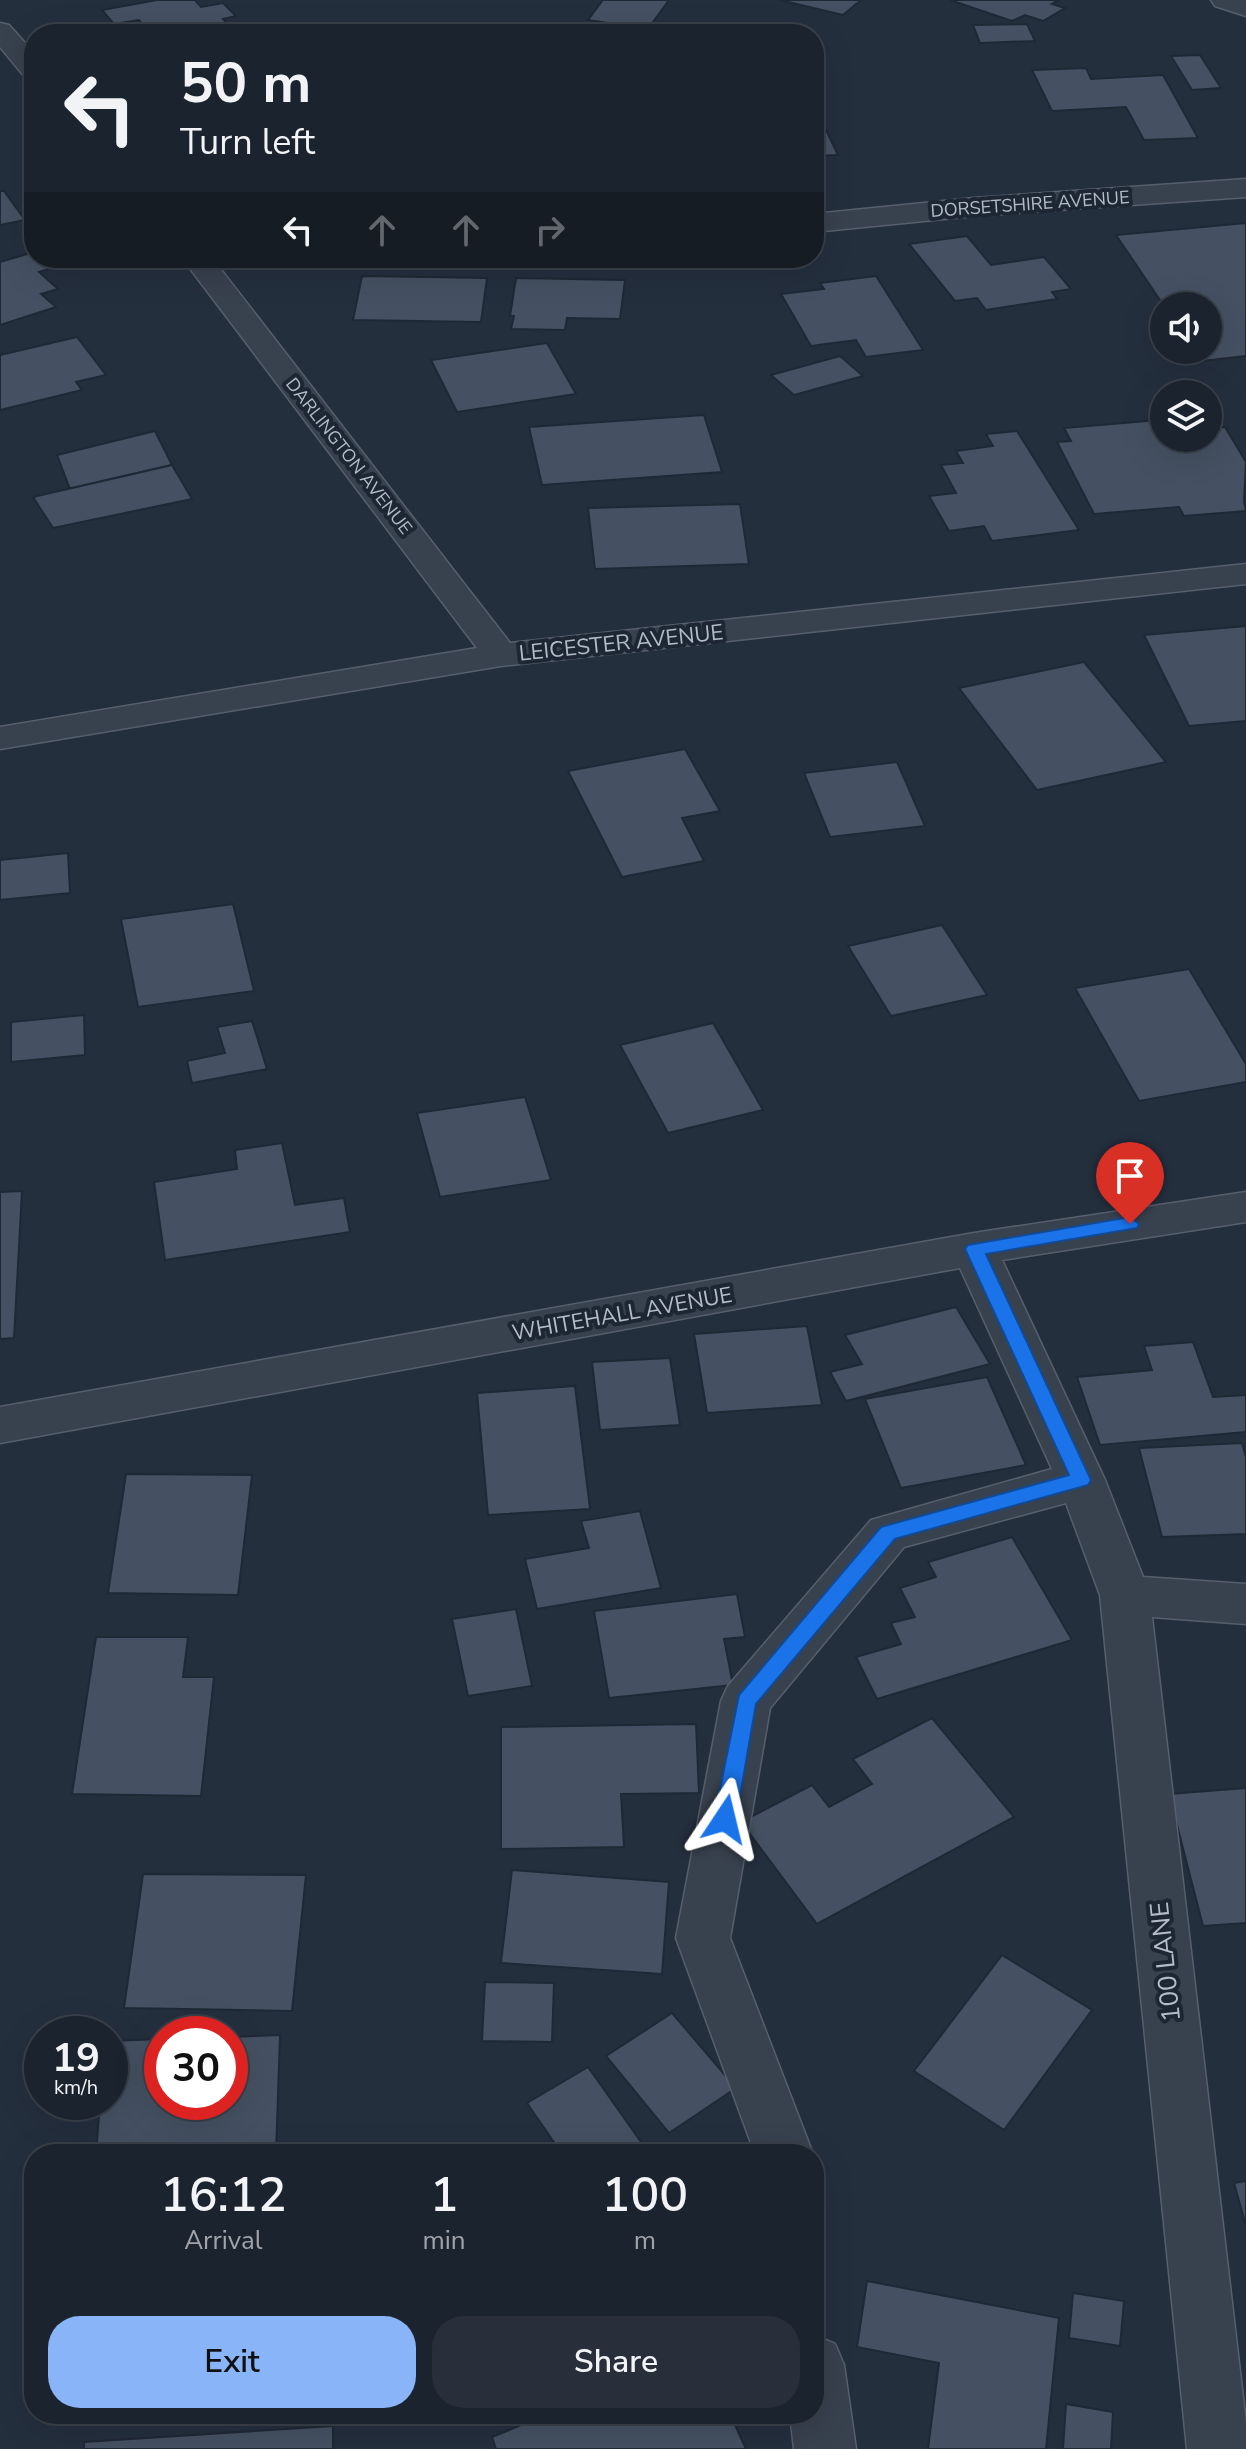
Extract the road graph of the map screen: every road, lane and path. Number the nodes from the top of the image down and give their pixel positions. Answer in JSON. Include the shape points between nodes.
{"nodes":[{"id":1,"x":1224,"y":0,"type":"edge"},
{"id":2,"x":1246,"y":8,"type":"edge"},
{"id":3,"x":0,"y":31,"type":"edge"},
{"id":4,"x":24,"y":59,"type":"edge"},
{"id":5,"x":1246,"y":188,"type":"edge"},
{"id":6,"x":824,"y":222,"type":"edge"},
{"id":7,"x":205,"y":268,"type":"edge"},
{"id":8,"x":1246,"y":574,"type":"edge"},
{"id":9,"x":501,"y":655,"type":"junction"},
{"id":10,"x":0,"y":738,"type":"edge"},
{"id":11,"x":1246,"y":1207,"type":"edge"},
{"id":12,"x":974,"y":1249,"type":"junction"},
{"id":13,"x":0,"y":1425,"type":"edge"},
{"id":14,"x":1081,"y":1480,"type":"junction"},
{"id":15,"x":1125,"y":1595,"type":"junction"},
{"id":16,"x":1246,"y":1604,"type":"edge"},
{"id":17,"x":780,"y":2144,"type":"edge"},
{"id":18,"x":822,"y":2424,"type":"edge"},
{"id":19,"x":825,"y":2449,"type":"edge"},
{"id":20,"x":1218,"y":2449,"type":"edge"}],
"edges":[{"from":1,"to":2,"type":"street"},
{"from":3,"to":4,"type":"street"},
{"from":5,"to":6,"type":"street","name":"DORSETSHIRE AVENUE"},
{"from":7,"to":9,"type":"street","name":"DARLINGTON AVENUE"},
{"from":8,"to":9,"type":"street","name":"LEICESTER AVENUE"},
{"from":9,"to":10,"type":"street","name":"LEICESTER AVENUE"},
{"from":11,"to":12,"type":"street","name":"WHITEHALL AVENUE"},
{"from":12,"to":13,"type":"street","name":"WHITEHALL AVENUE"},
{"from":12,"to":14,"type":"street","name":"100 LANE"},
{"from":14,"to":15,"type":"street","name":"100 LANE"},
{"from":14,"to":17,"type":"street","via":[[888,1533],[746,1701],[703,1938]]},
{"from":15,"to":16,"type":"street"},
{"from":15,"to":20,"type":"street","name":"100 LANE"},
{"from":18,"to":19,"type":"street"}]}
